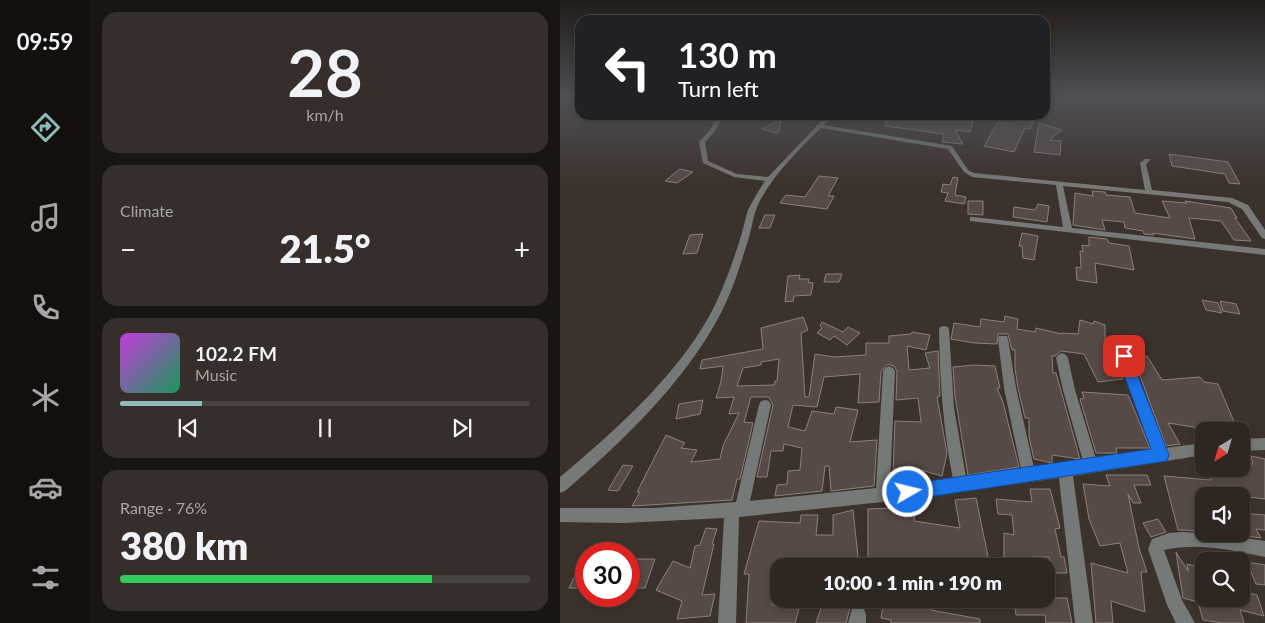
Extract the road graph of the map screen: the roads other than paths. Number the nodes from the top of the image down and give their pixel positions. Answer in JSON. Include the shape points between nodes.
{"nodes":[{"id":1,"x":715,"y":126,"type":"edge"},
{"id":2,"x":820,"y":126,"type":"joint"},
{"id":3,"x":1147,"y":160,"type":"dead end"},
{"id":4,"x":770,"y":179,"type":"junction"},
{"id":5,"x":1059,"y":183,"type":"junction"},
{"id":6,"x":1149,"y":192,"type":"junction"},
{"id":7,"x":973,"y":219,"type":"dead end"},
{"id":8,"x":1068,"y":230,"type":"junction"},
{"id":9,"x":1265,"y":236,"type":"edge"},
{"id":10,"x":1265,"y":252,"type":"edge"},
{"id":11,"x":944,"y":330,"type":"dead end"},
{"id":12,"x":1003,"y":338,"type":"dead end"},
{"id":13,"x":1124,"y":356,"type":"dead end"},
{"id":14,"x":1062,"y":358,"type":"dead end"},
{"id":15,"x":889,"y":371,"type":"dead end"},
{"id":16,"x":765,"y":404,"type":"dead end"},
{"id":17,"x":1265,"y":444,"type":"edge"},
{"id":18,"x":1250,"y":445,"type":"edge"},
{"id":19,"x":1195,"y":450,"type":"edge"},
{"id":20,"x":1161,"y":455,"type":"junction"},
{"id":21,"x":1091,"y":466,"type":"junction"},
{"id":22,"x":1065,"y":470,"type":"junction"},
{"id":23,"x":1029,"y":475,"type":"junction"},
{"id":24,"x":961,"y":485,"type":"junction"},
{"id":25,"x":560,"y":486,"type":"edge"},
{"id":26,"x":883,"y":495,"type":"junction"},
{"id":27,"x":736,"y":510,"type":"junction"},
{"id":28,"x":560,"y":515,"type":"edge"},
{"id":29,"x":1265,"y":549,"type":"edge"},
{"id":30,"x":727,"y":623,"type":"edge"},
{"id":31,"x":1084,"y":623,"type":"edge"},
{"id":32,"x":1186,"y":623,"type":"edge"}],
"edges":[{"from":1,"to":4,"type":"street","via":[[702,142],[705,162],[736,176]]},
{"from":2,"to":4,"type":"street"},
{"from":2,"to":5,"type":"street","via":[[950,147],[966,171],[972,174]]},
{"from":3,"to":6,"type":"street","via":[[1142,163]]},
{"from":4,"to":25,"type":"street","via":[[753,209],[723,297],[689,355],[622,429]]},
{"from":5,"to":6,"type":"street"},
{"from":5,"to":8,"type":"street"},
{"from":6,"to":9,"type":"street","via":[[1237,203],[1245,208]]},
{"from":7,"to":8,"type":"street"},
{"from":8,"to":10,"type":"street"},
{"from":11,"to":24,"type":"street","via":[[944,369],[952,446]]},
{"from":12,"to":23,"type":"street"},
{"from":13,"to":20,"type":"street"},
{"from":14,"to":21,"type":"street"},
{"from":15,"to":26,"type":"street"},
{"from":16,"to":27,"type":"street"},
{"from":17,"to":18,"type":"street"},
{"from":19,"to":20,"type":"street"},
{"from":20,"to":21,"type":"street"},
{"from":21,"to":22,"type":"street"},
{"from":22,"to":23,"type":"street"},
{"from":22,"to":31,"type":"street"},
{"from":23,"to":24,"type":"street"},
{"from":24,"to":26,"type":"street"},
{"from":26,"to":27,"type":"street"},
{"from":27,"to":28,"type":"street","via":[[638,517]]},
{"from":27,"to":30,"type":"street"},
{"from":29,"to":32,"type":"street","via":[[1224,541],[1158,544],[1156,549],[1175,605]]}]}
